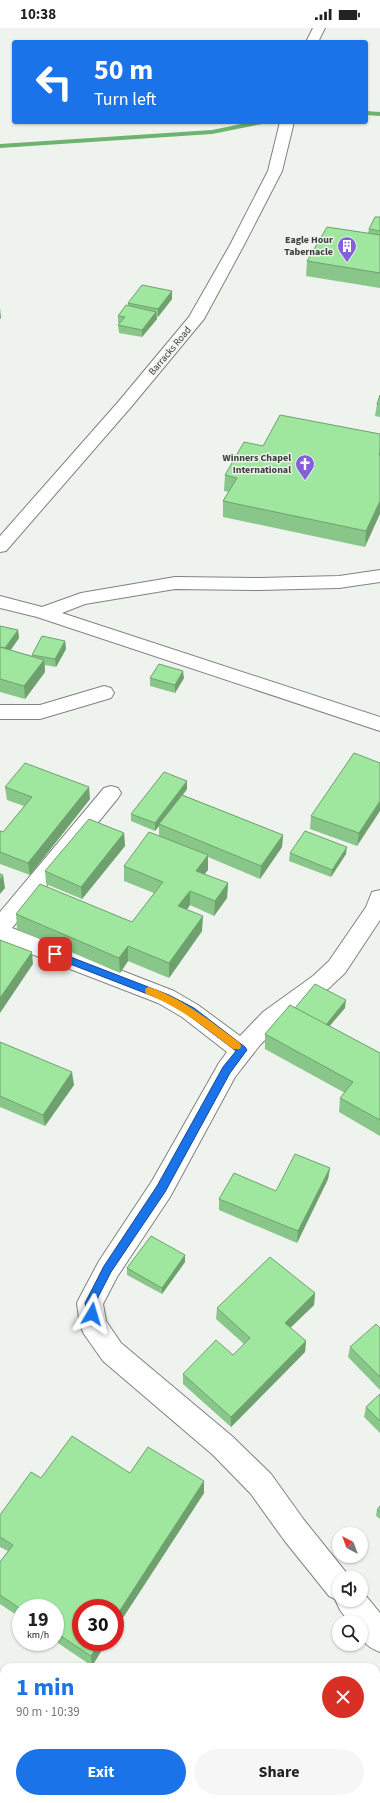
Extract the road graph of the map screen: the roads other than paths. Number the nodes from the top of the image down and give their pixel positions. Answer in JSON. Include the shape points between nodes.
{"nodes":[{"id":1,"x":319,"y":28,"type":"edge"},
{"id":2,"x":313,"y":40,"type":"edge"},
{"id":3,"x":286,"y":124,"type":"edge"},
{"id":4,"x":0,"y":547,"type":"edge"},
{"id":5,"x":380,"y":576,"type":"edge"},
{"id":6,"x":0,"y":602,"type":"edge"},
{"id":7,"x":43,"y":613,"type":"junction"},
{"id":8,"x":104,"y":693,"type":"dead end"},
{"id":9,"x":0,"y":712,"type":"edge"},
{"id":10,"x":380,"y":724,"type":"edge"},
{"id":11,"x":111,"y":793,"type":"dead end"},
{"id":12,"x":380,"y":898,"type":"edge"},
{"id":13,"x":0,"y":927,"type":"edge"},
{"id":14,"x":0,"y":933,"type":"edge"},
{"id":15,"x":242,"y":1050,"type":"junction"},
{"id":16,"x":332,"y":1577,"type":"edge"},
{"id":17,"x":356,"y":1607,"type":"edge"},
{"id":18,"x":380,"y":1637,"type":"edge"}],
"edges":[{"from":1,"to":2,"type":"street"},
{"from":3,"to":4,"type":"street","name":"Barracks Road","via":[[275,171],[196,319],[126,404]]},
{"from":5,"to":7,"type":"street","via":[[339,582],[175,583],[81,599]]},
{"from":6,"to":7,"type":"street"},
{"from":7,"to":10,"type":"street"},
{"from":8,"to":9,"type":"street","via":[[40,712]]},
{"from":11,"to":13,"type":"street"},
{"from":12,"to":15,"type":"street","via":[[376,909],[338,967],[271,1019]]},
{"from":14,"to":15,"type":"street","via":[[166,997],[190,1011]]},
{"from":15,"to":16,"type":"street","via":[[226,1070],[161,1189],[108,1269],[90,1303],[93,1325],[112,1352],[223,1446],[261,1484]]},
{"from":17,"to":18,"type":"street"}]}
